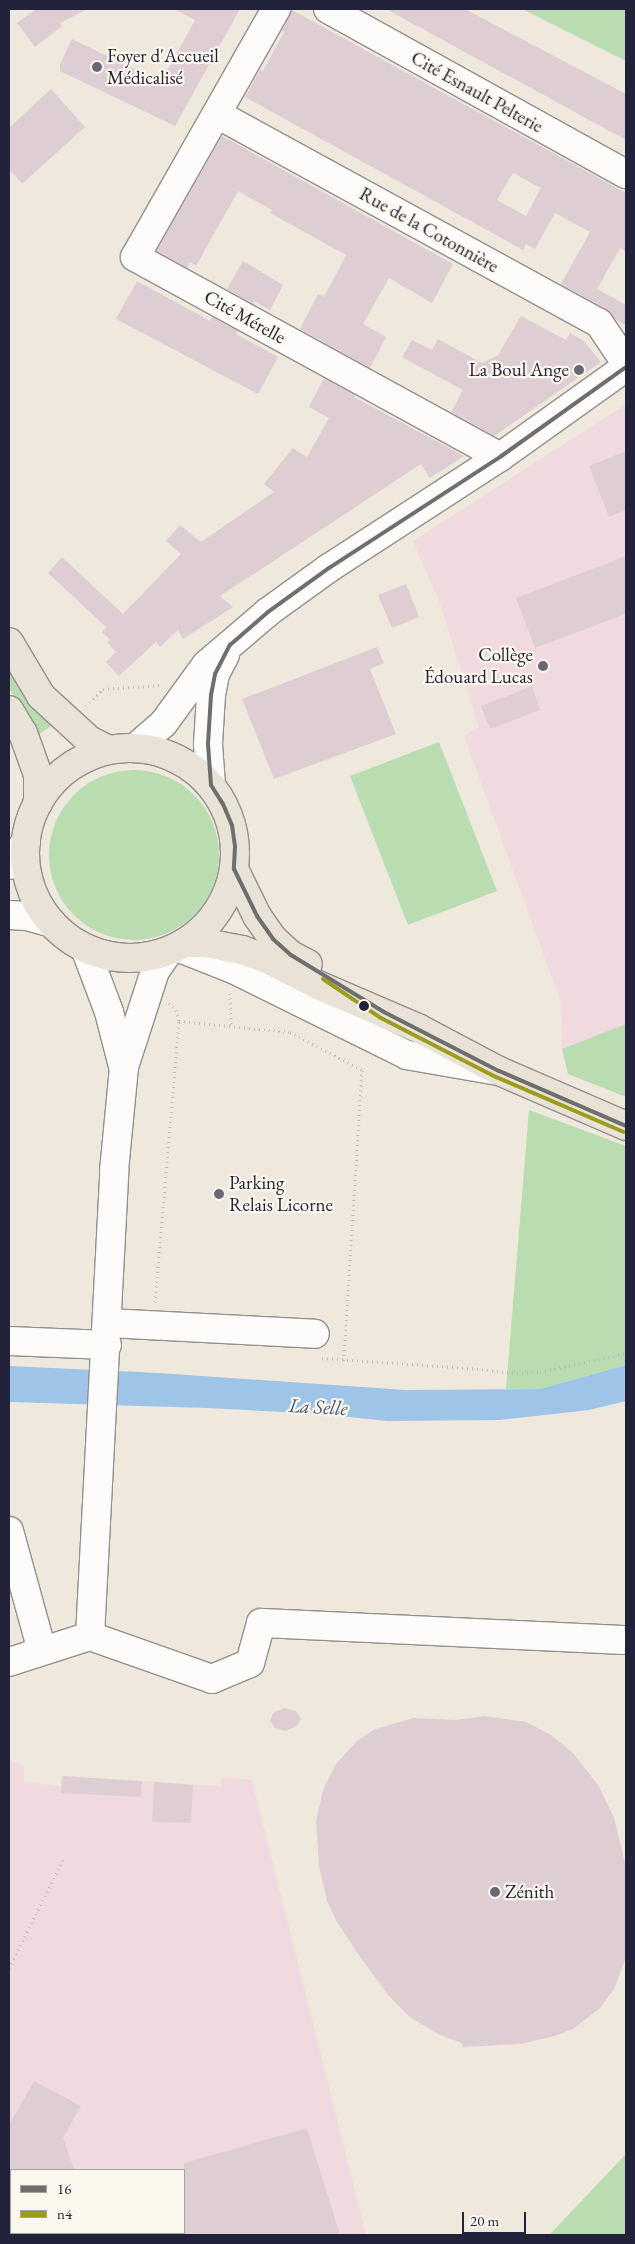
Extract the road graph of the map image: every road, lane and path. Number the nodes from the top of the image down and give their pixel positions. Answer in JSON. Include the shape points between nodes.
{"nodes":[{"id":1,"x":276,"y":9,"type":"edge"},
{"id":2,"x":328,"y":9,"type":"edge"},
{"id":3,"x":217,"y":114,"type":"junction"},
{"id":4,"x":626,"y":174,"type":"edge"},
{"id":5,"x":626,"y":363,"type":"edge"},
{"id":6,"x":626,"y":368,"type":"edge"},
{"id":7,"x":500,"y":456,"type":"junction"},
{"id":8,"x":9,"y":642,"type":"edge"},
{"id":9,"x":230,"y":645,"type":"junction"},
{"id":10,"x":168,"y":682,"type":"dead end"},
{"id":11,"x":9,"y":710,"type":"edge"},
{"id":12,"x":71,"y":725,"type":"junction"},
{"id":13,"x":122,"y":749,"type":"junction"},
{"id":14,"x":211,"y":785,"type":"junction"},
{"id":15,"x":38,"y":803,"type":"junction"},
{"id":16,"x":26,"y":842,"type":"junction"},
{"id":17,"x":9,"y":865,"type":"edge"},
{"id":18,"x":234,"y":869,"type":"junction"},
{"id":19,"x":9,"y":915,"type":"edge"},
{"id":20,"x":52,"y":923,"type":"junction"},
{"id":21,"x":177,"y":947,"type":"junction"},
{"id":22,"x":85,"y":948,"type":"junction"},
{"id":23,"x":148,"y":989,"type":"junction"},
{"id":24,"x":384,"y":1012,"type":"junction"},
{"id":25,"x":179,"y":1021,"type":"junction"},
{"id":26,"x":124,"y":1067,"type":"junction"},
{"id":27,"x":499,"y":1071,"type":"junction"},
{"id":28,"x":626,"y":1126,"type":"edge"},
{"id":29,"x":153,"y":1325,"type":"junction"},
{"id":30,"x":315,"y":1334,"type":"dead end"},
{"id":31,"x":9,"y":1341,"type":"edge"},
{"id":32,"x":106,"y":1344,"type":"junction"},
{"id":33,"x":626,"y":1353,"type":"edge"},
{"id":34,"x":344,"y":1360,"type":"dead end"},
{"id":35,"x":482,"y":1369,"type":"dead end"},
{"id":36,"x":9,"y":1531,"type":"edge"},
{"id":37,"x":90,"y":1636,"type":"junction"},
{"id":38,"x":626,"y":1640,"type":"edge"},
{"id":39,"x":42,"y":1651,"type":"junction"},
{"id":40,"x":9,"y":1662,"type":"edge"},
{"id":41,"x":63,"y":1860,"type":"dead end"},
{"id":42,"x":9,"y":1968,"type":"edge"}],
"edges":[{"from":1,"to":3,"type":"street"},
{"from":2,"to":4,"type":"street","name":"Cité Esnault Pelterie"},
{"from":3,"to":5,"type":"street","name":"Rue de la Cotonnière","via":[[598,324]]},
{"from":3,"to":7,"type":"street","name":"Cité Mérelle","via":[[135,257]]},
{"from":6,"to":7,"type":"street"},
{"from":7,"to":9,"type":"street","via":[[329,568],[268,612]]},
{"from":8,"to":12,"type":"main road","via":[[41,696]]},
{"from":9,"to":13,"type":"street","via":[[206,665],[163,724]]},
{"from":9,"to":14,"type":"street","via":[[215,674],[211,696],[208,744]]},
{"from":10,"to":12,"type":"path","via":[[103,689]]},
{"from":11,"to":15,"type":"main road","via":[[23,733],[38,775]]},
{"from":12,"to":13,"type":"main road","via":[[89,740]]},
{"from":13,"to":14,"type":"main road","via":[[163,753],[189,766]]},
{"from":13,"to":15,"type":"main road","via":[[81,761],[56,779]]},
{"from":14,"to":18,"type":"main road","via":[[232,825]]},
{"from":15,"to":16,"type":"main road"},
{"from":16,"to":17,"type":"street"},
{"from":16,"to":20,"type":"main road","via":[[30,885]]},
{"from":18,"to":21,"type":"main road","via":[[218,911],[203,929]]},
{"from":18,"to":24,"type":"main road","via":[[257,916],[273,939],[291,955]]},
{"from":19,"to":20,"type":"street"},
{"from":20,"to":22,"type":"main road"},
{"from":21,"to":22,"type":"main road","via":[[148,957],[126,958]]},
{"from":21,"to":23,"type":"street","via":[[155,971]]},
{"from":21,"to":24,"type":"main road","via":[[206,943],[242,950]]},
{"from":21,"to":27,"type":"street","via":[[233,968],[407,1055]]},
{"from":22,"to":26,"type":"street","via":[[109,1012]]},
{"from":23,"to":25,"type":"path","via":[[162,996],[176,1010]]},
{"from":23,"to":26,"type":"street"},
{"from":24,"to":27,"type":"main road"},
{"from":25,"to":29,"type":"path"},
{"from":25,"to":34,"type":"path","via":[[290,1032],[362,1070]]},
{"from":26,"to":32,"type":"street","via":[[114,1171]]},
{"from":27,"to":28,"type":"main road"},
{"from":29,"to":30,"type":"street"},
{"from":29,"to":32,"type":"street"},
{"from":31,"to":32,"type":"street"},
{"from":32,"to":37,"type":"street"},
{"from":33,"to":35,"type":"path","via":[[540,1372]]},
{"from":36,"to":39,"type":"street"},
{"from":37,"to":38,"type":"street","via":[[212,1679],[250,1663],[261,1624]]},
{"from":37,"to":39,"type":"street"},
{"from":39,"to":40,"type":"street"},
{"from":41,"to":42,"type":"path"}]}
